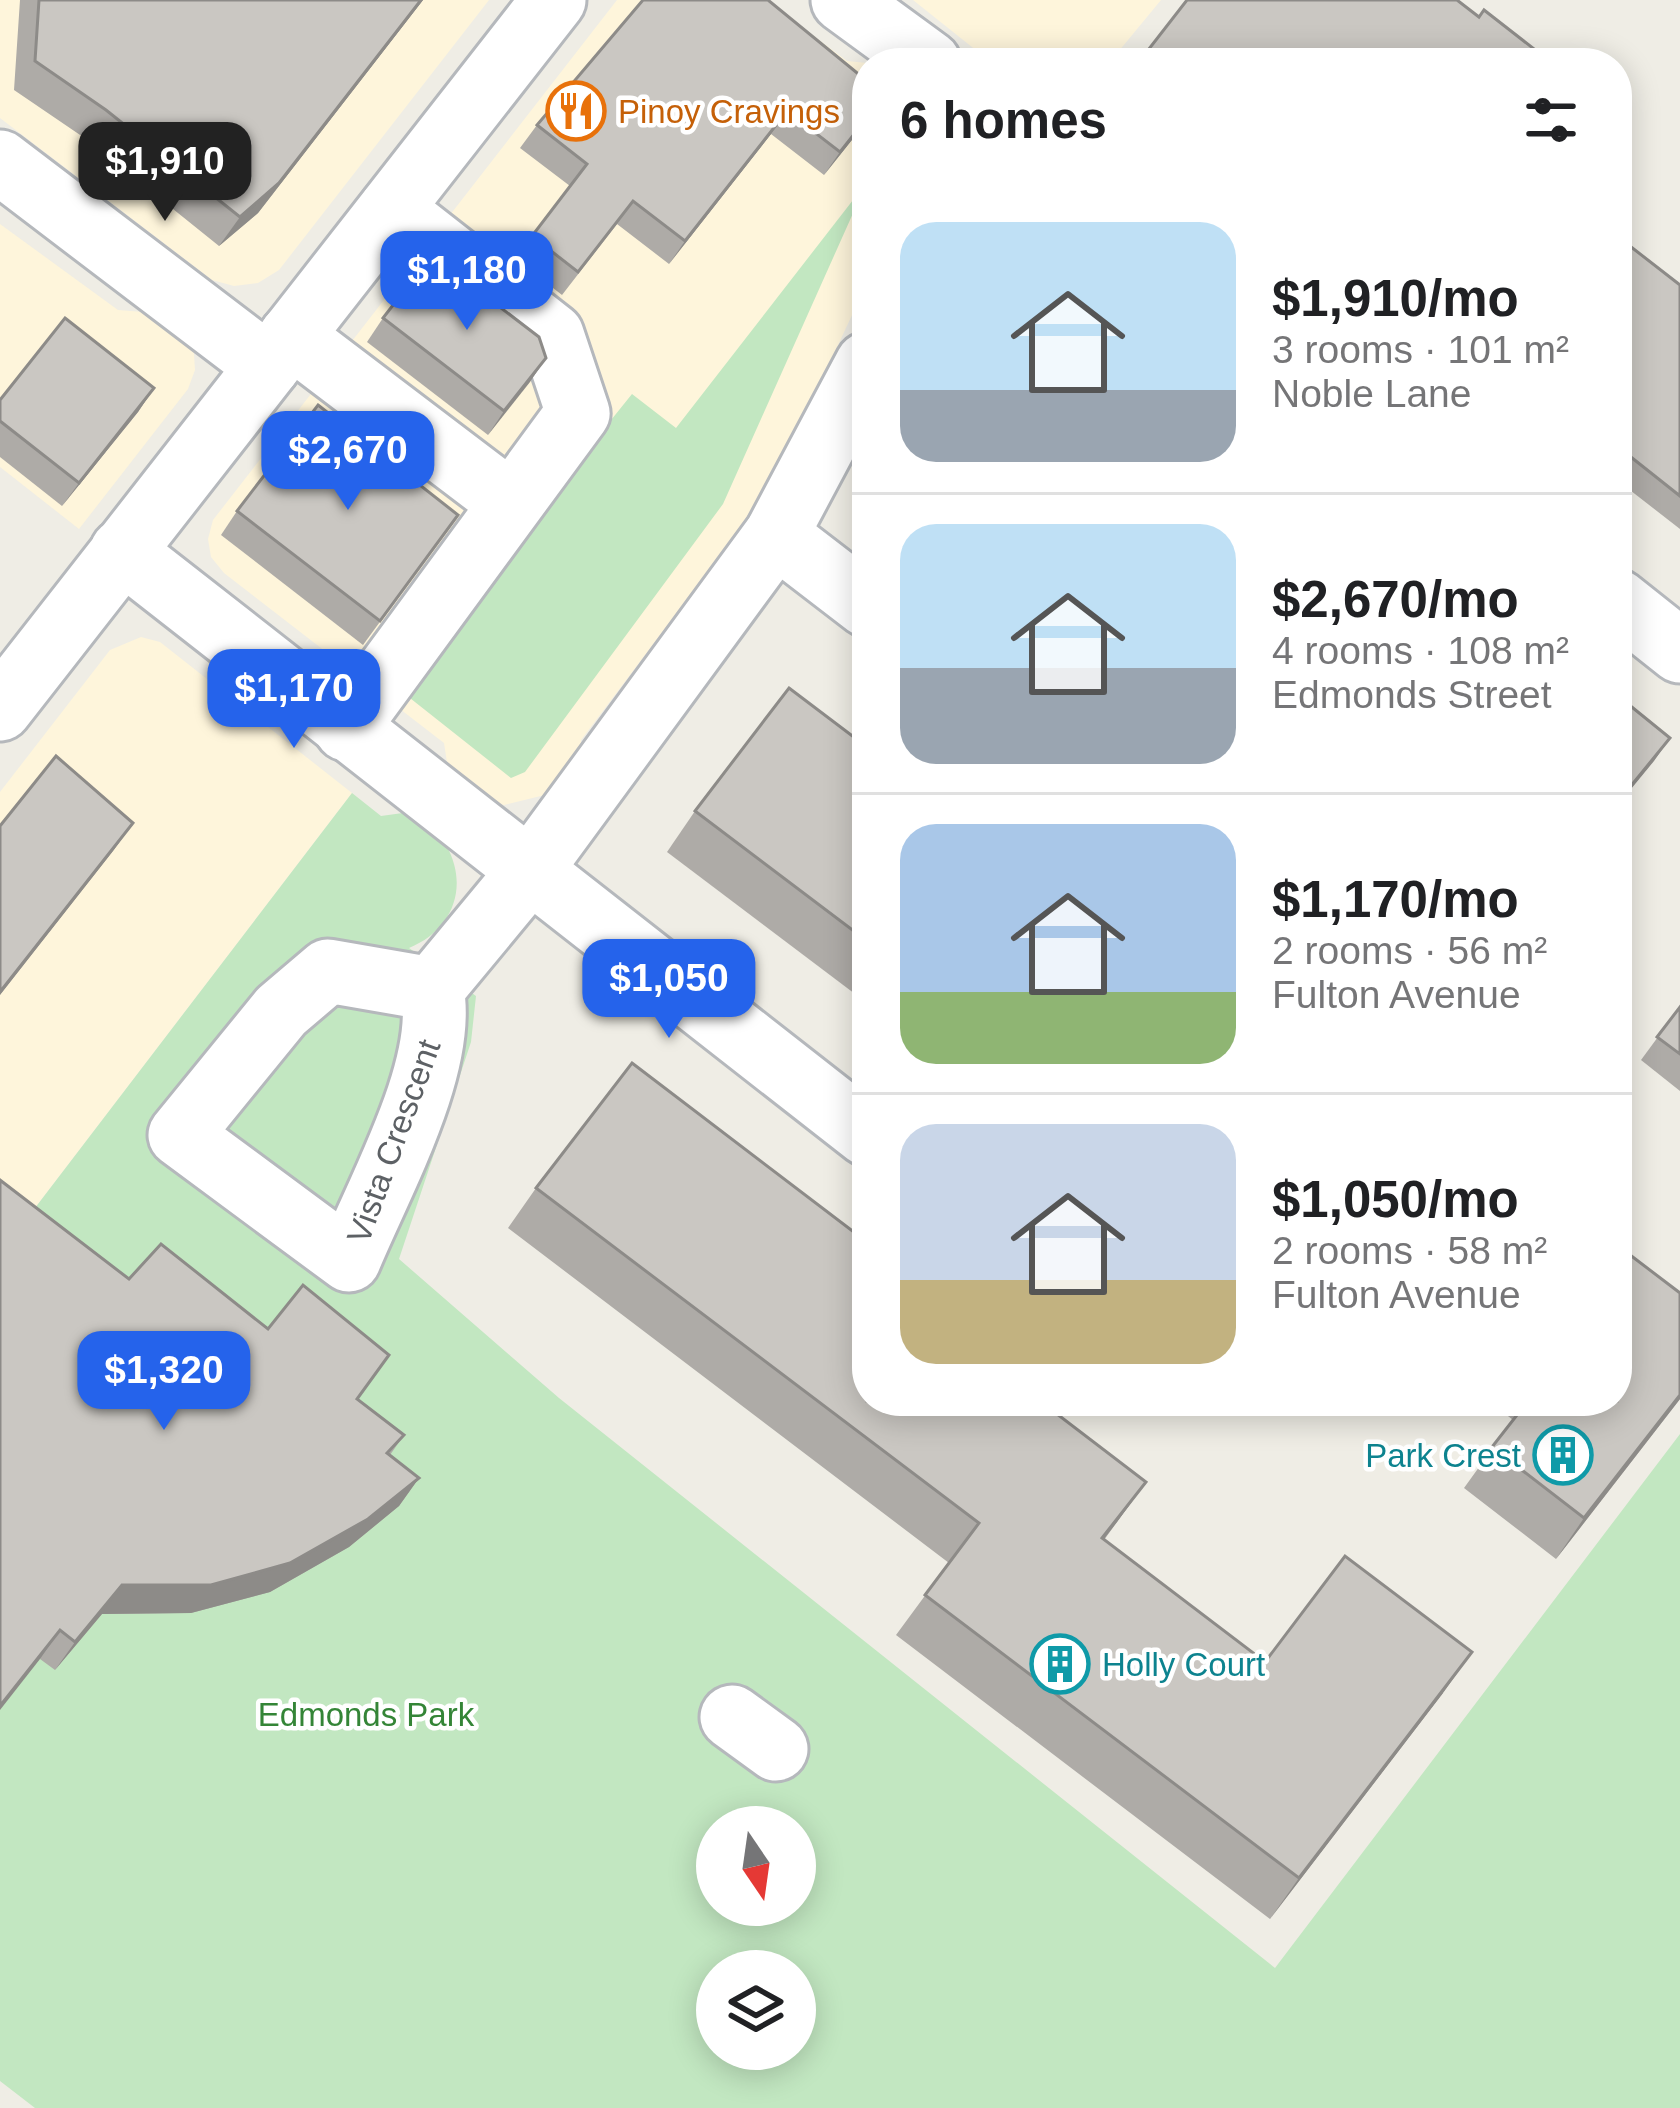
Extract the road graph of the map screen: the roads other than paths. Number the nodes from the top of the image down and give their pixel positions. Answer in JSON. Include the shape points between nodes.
{"nodes":[{"id":1,"x":554,"y":0,"type":"edge"},
{"id":2,"x":843,"y":0,"type":"edge"},
{"id":3,"x":909,"y":48,"type":"edge"},
{"id":4,"x":0,"y":162,"type":"edge"},
{"id":5,"x":391,"y":209,"type":"junction"},
{"id":6,"x":280,"y":351,"type":"junction"},
{"id":7,"x":852,"y":392,"type":"edge"},
{"id":8,"x":512,"y":503,"type":"junction"},
{"id":9,"x":776,"y":536,"type":"junction"},
{"id":10,"x":122,"y":551,"type":"junction"},
{"id":11,"x":852,"y":594,"type":"edge"},
{"id":12,"x":1632,"y":614,"type":"edge"},
{"id":13,"x":1680,"y":651,"type":"edge"},
{"id":14,"x":0,"y":709,"type":"edge"},
{"id":15,"x":346,"y":729,"type":"junction"},
{"id":16,"x":527,"y":873,"type":"junction"},
{"id":17,"x":432,"y":989,"type":"junction"},
{"id":18,"x":852,"y":1122,"type":"edge"}],
"edges":[{"from":1,"to":5,"type":"street"},
{"from":2,"to":3,"type":"street"},
{"from":4,"to":6,"type":"street"},
{"from":5,"to":6,"type":"street"},
{"from":5,"to":8,"type":"street","via":[[552,334],[578,413]]},
{"from":6,"to":8,"type":"street"},
{"from":6,"to":10,"type":"street"},
{"from":7,"to":9,"type":"street","name":"Vista Crescent"},
{"from":8,"to":15,"type":"street"},
{"from":9,"to":11,"type":"street"},
{"from":9,"to":16,"type":"street","name":"Vista Crescent"},
{"from":10,"to":14,"type":"street"},
{"from":10,"to":15,"type":"street"},
{"from":12,"to":13,"type":"street"},
{"from":15,"to":16,"type":"street"},
{"from":16,"to":17,"type":"street","name":"Vista Crescent"},
{"from":16,"to":18,"type":"street"},
{"from":17,"to":17,"type":"street","name":"Vista Crescent","via":[[328,971],[281,1011],[180,1135],[349,1260],[409,1117],[437,1017]]}]}
